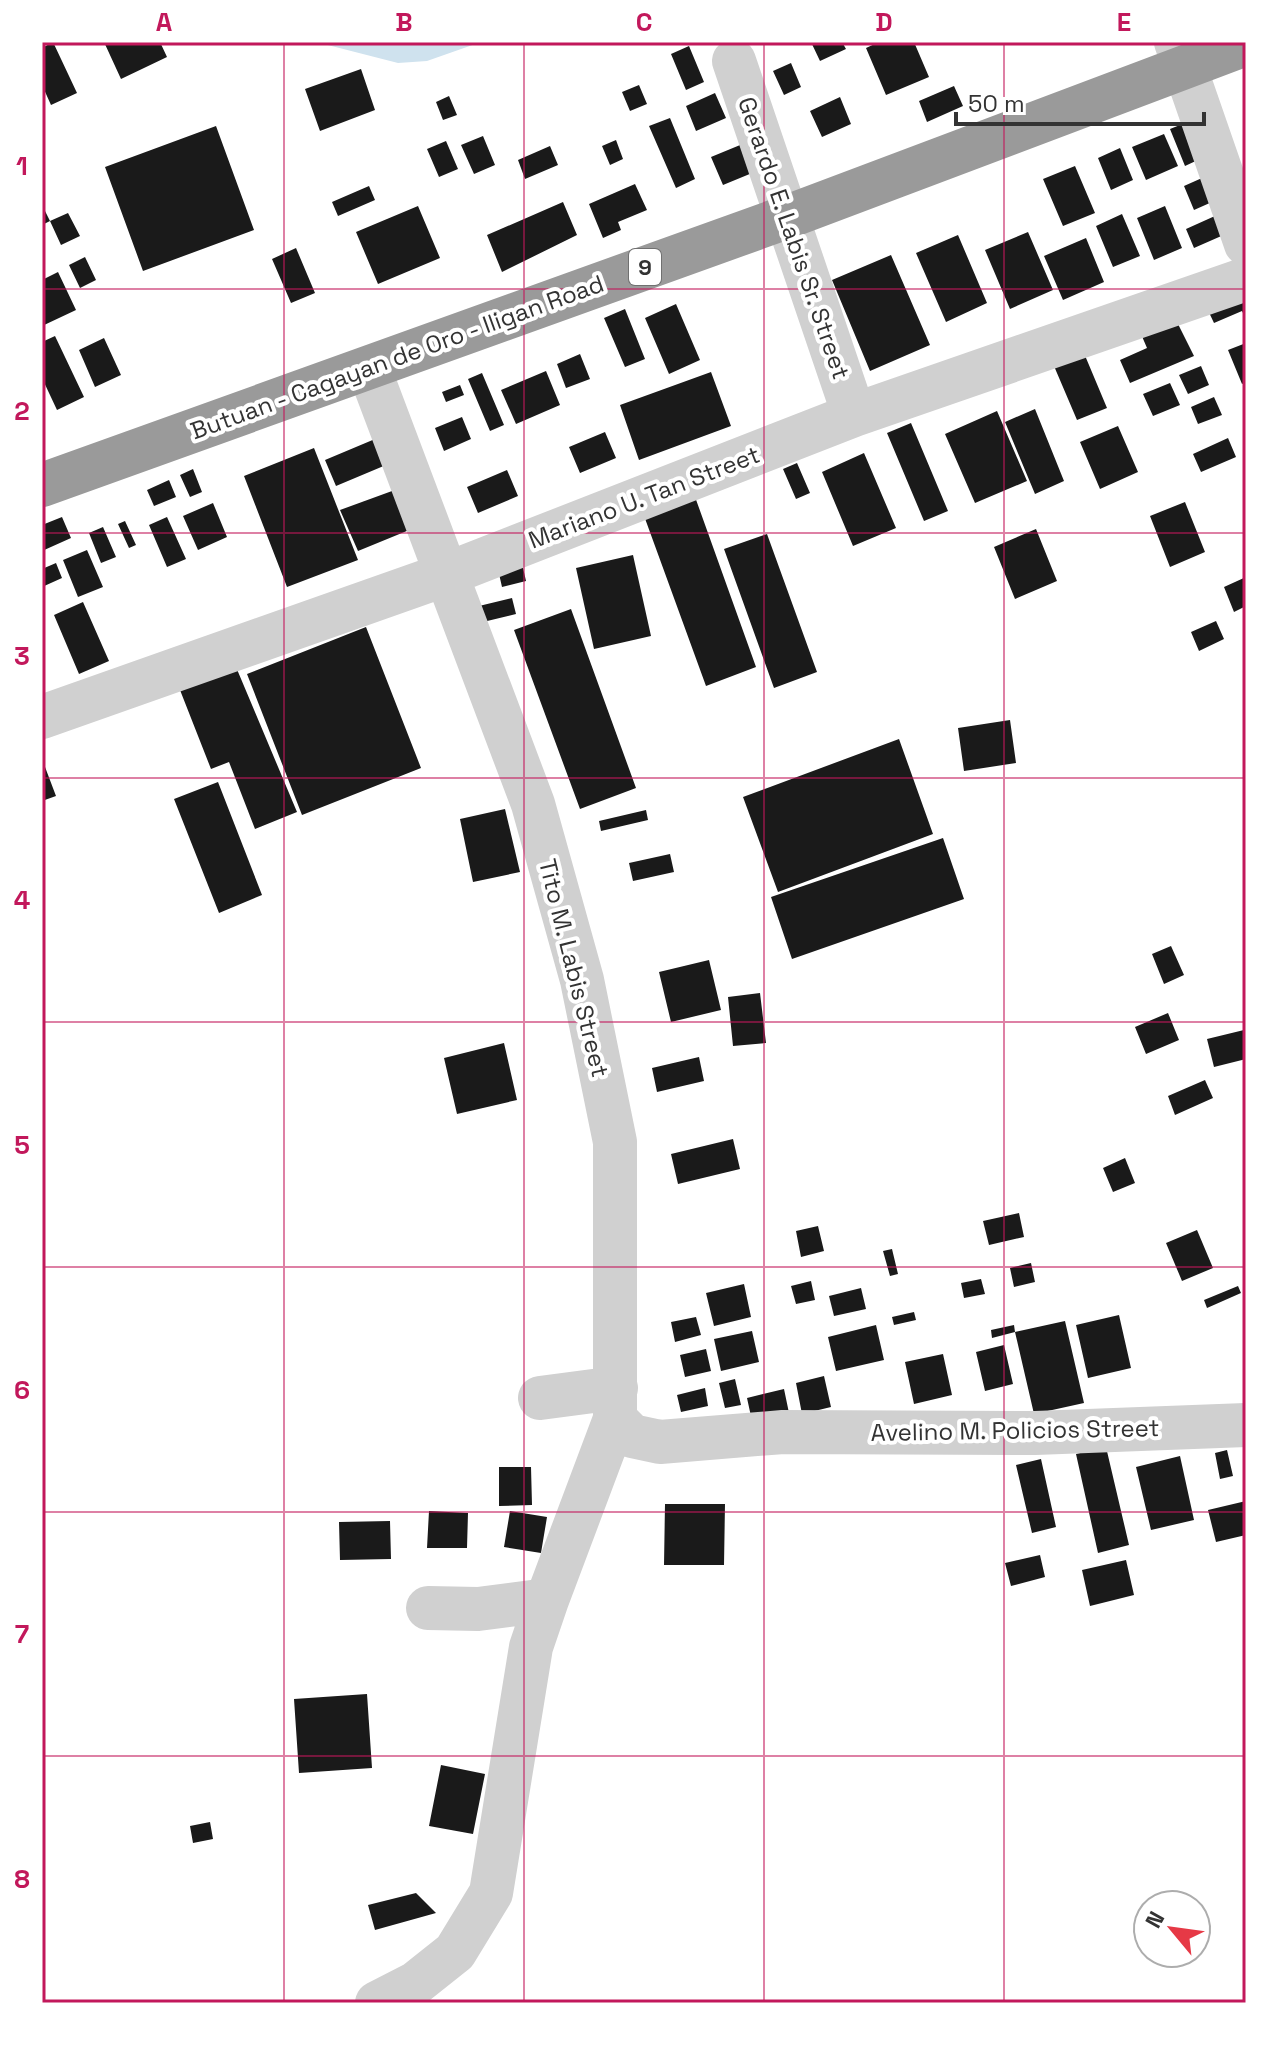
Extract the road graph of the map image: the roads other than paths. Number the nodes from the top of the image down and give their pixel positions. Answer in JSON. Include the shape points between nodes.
{"nodes":[{"id":1,"x":1246,"y":44,"type":"edge"},
{"id":2,"x":1180,"y":55,"type":"edge"},
{"id":3,"x":734,"y":61,"type":"dead end"},
{"id":4,"x":787,"y":217,"type":"junction"},
{"id":5,"x":1246,"y":244,"type":"edge"},
{"id":6,"x":1246,"y":279,"type":"edge"},
{"id":7,"x":369,"y":369,"type":"junction"},
{"id":8,"x":854,"y":415,"type":"junction"},
{"id":9,"x":42,"y":485,"type":"edge"},
{"id":10,"x":447,"y":574,"type":"junction"},
{"id":11,"x":42,"y":717,"type":"edge"},
{"id":12,"x":540,"y":1398,"type":"dead end"},
{"id":13,"x":616,"y":1404,"type":"junction"},
{"id":14,"x":1246,"y":1425,"type":"edge"},
{"id":15,"x":547,"y":1600,"type":"junction"},
{"id":16,"x":428,"y":1608,"type":"dead end"},
{"id":17,"x":377,"y":2003,"type":"edge"}],
"edges":[{"from":1,"to":2,"type":"highway","name":"Butuan - Cagayan de Oro - Iligan Road","number":"9"},
{"from":2,"to":4,"type":"highway","name":"Butuan - Cagayan de Oro - Iligan Road","number":"9"},
{"from":2,"to":5,"type":"street"},
{"from":3,"to":4,"type":"street","name":"Gerardo E. Labis Sr. Street"},
{"from":4,"to":7,"type":"highway","name":"Butuan - Cagayan de Oro - Iligan Road","number":"9"},
{"from":4,"to":8,"type":"street","name":"Gerardo E. Labis Sr. Street"},
{"from":6,"to":8,"type":"street","name":"Mariano U. Tan Street"},
{"from":7,"to":9,"type":"highway","name":"Butuan - Cagayan de Oro - Iligan Road","number":"9"},
{"from":7,"to":10,"type":"street","name":"Tito M. Labis Street"},
{"from":8,"to":10,"type":"street","name":"Mariano U. Tan Street"},
{"from":10,"to":11,"type":"street","name":"Mariano U. Tan Street"},
{"from":10,"to":13,"type":"street","name":"Tito M. Labis Street","via":[[533,804],[582,980],[615,1142]]},
{"from":12,"to":13,"type":"street"},
{"from":13,"to":14,"type":"street","name":"Avelino M. Policios Street","via":[[622,1430],[660,1442],[783,1432],[1035,1433]]},
{"from":13,"to":15,"type":"street"},
{"from":15,"to":16,"type":"street","via":[[478,1609]]},
{"from":15,"to":17,"type":"street","via":[[531,1647],[491,1893],[455,1952],[416,1983]]}]}
